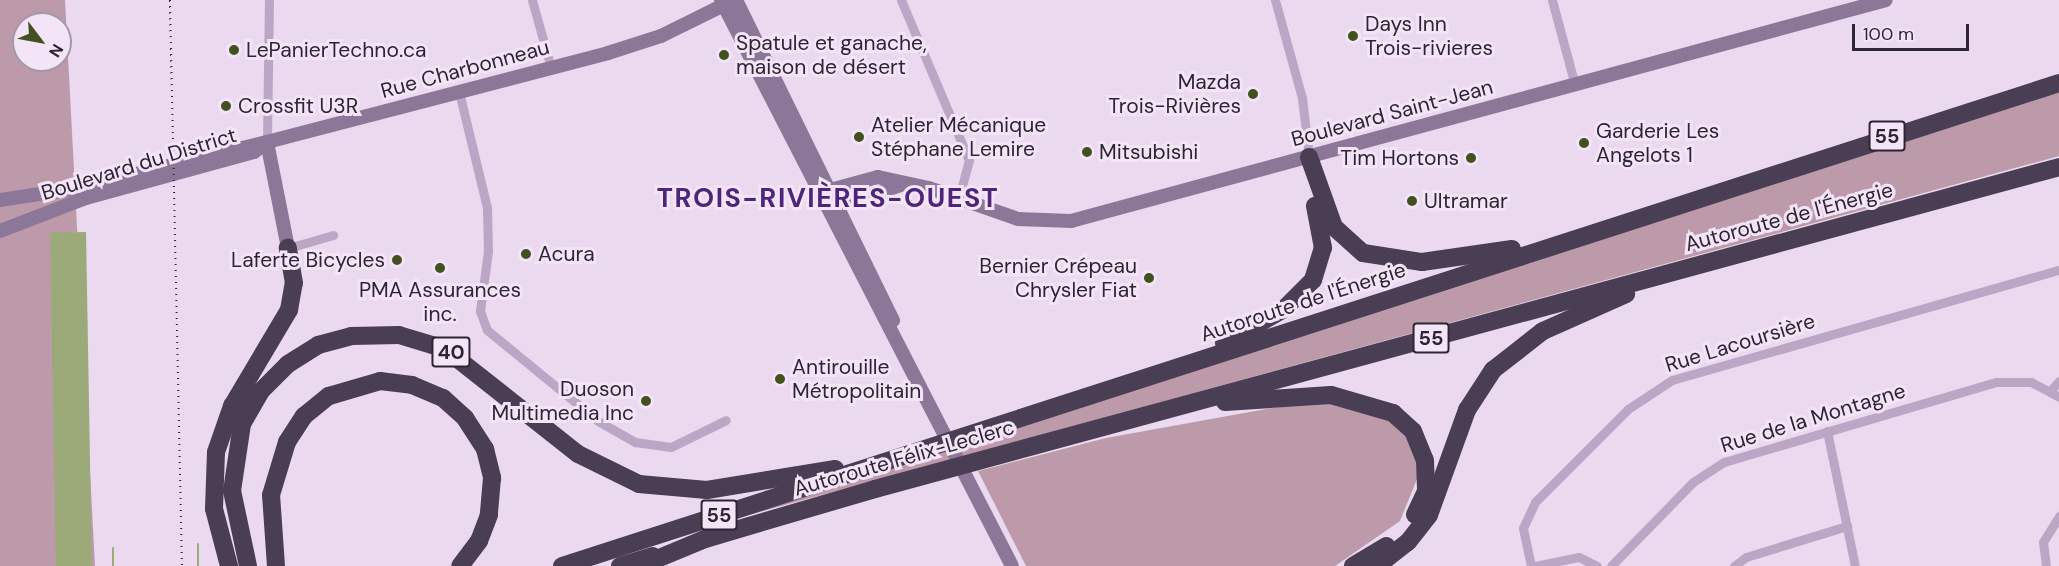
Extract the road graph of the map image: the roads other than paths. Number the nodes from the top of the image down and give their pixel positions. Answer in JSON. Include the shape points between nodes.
{"nodes":[{"id":1,"x":268,"y":0,"type":"edge"},
{"id":2,"x":532,"y":0,"type":"edge"},
{"id":3,"x":901,"y":0,"type":"edge"},
{"id":4,"x":1275,"y":0,"type":"edge"},
{"id":5,"x":1552,"y":0,"type":"edge"},
{"id":6,"x":1886,"y":0,"type":"edge"},
{"id":7,"x":729,"y":1,"type":"edge"},
{"id":8,"x":550,"y":68,"type":"junction"},
{"id":9,"x":2059,"y":83,"type":"edge"},
{"id":10,"x":1575,"y":84,"type":"junction"},
{"id":11,"x":459,"y":92,"type":"junction"},
{"id":12,"x":267,"y":142,"type":"junction"},
{"id":13,"x":1310,"y":157,"type":"junction"},
{"id":14,"x":2059,"y":167,"type":"edge"},
{"id":15,"x":909,"y":184,"type":"junction"},
{"id":16,"x":825,"y":190,"type":"junction"},
{"id":17,"x":959,"y":198,"type":"junction"},
{"id":18,"x":0,"y":200,"type":"edge"},
{"id":19,"x":833,"y":207,"type":"junction"},
{"id":20,"x":0,"y":231,"type":"edge"},
{"id":21,"x":333,"y":235,"type":"dead end"},
{"id":22,"x":1564,"y":242,"type":"junction"},
{"id":23,"x":288,"y":248,"type":"junction"},
{"id":24,"x":2059,"y":270,"type":"edge"},
{"id":25,"x":1677,"y":271,"type":"junction"},
{"id":26,"x":1196,"y":360,"type":"junction"},
{"id":27,"x":2059,"y":381,"type":"edge"},
{"id":28,"x":2051,"y":390,"type":"junction"},
{"id":29,"x":2059,"y":397,"type":"edge"},
{"id":30,"x":1184,"y":405,"type":"junction"},
{"id":31,"x":726,"y":420,"type":"dead end"},
{"id":32,"x":1827,"y":431,"type":"junction"},
{"id":33,"x":876,"y":464,"type":"junction"},
{"id":34,"x":2059,"y":516,"type":"edge"},
{"id":35,"x":1847,"y":526,"type":"junction"},
{"id":36,"x":705,"y":539,"type":"junction"},
{"id":37,"x":229,"y":566,"type":"edge"},
{"id":38,"x":248,"y":566,"type":"edge"},
{"id":39,"x":276,"y":566,"type":"edge"},
{"id":40,"x":460,"y":566,"type":"edge"},
{"id":41,"x":562,"y":566,"type":"edge"},
{"id":42,"x":620,"y":566,"type":"edge"},
{"id":43,"x":640,"y":566,"type":"edge"},
{"id":44,"x":1011,"y":566,"type":"edge"},
{"id":45,"x":1353,"y":566,"type":"edge"},
{"id":46,"x":1377,"y":566,"type":"edge"},
{"id":47,"x":1533,"y":566,"type":"edge"},
{"id":48,"x":1597,"y":566,"type":"edge"},
{"id":49,"x":1611,"y":566,"type":"edge"},
{"id":50,"x":1734,"y":566,"type":"edge"},
{"id":51,"x":1855,"y":566,"type":"edge"},
{"id":52,"x":2046,"y":566,"type":"edge"}],
"edges":[{"from":1,"to":12,"type":"street"},
{"from":2,"to":8,"type":"street"},
{"from":3,"to":17,"type":"street","via":[[969,160]]},
{"from":4,"to":13,"type":"street","via":[[1302,98]]},
{"from":5,"to":10,"type":"street"},
{"from":6,"to":10,"type":"street","name":"Boulevard Saint-Jean"},
{"from":7,"to":8,"type":"street","name":"Rue Charbonneau","via":[[642,43]]},
{"from":7,"to":16,"type":"street"},
{"from":8,"to":11,"type":"street","name":"Rue Charbonneau"},
{"from":9,"to":22,"type":"highway","name":"Autoroute de l'Énergie","number":"55"},
{"from":10,"to":13,"type":"street","name":"Boulevard Saint-Jean"},
{"from":11,"to":12,"type":"street","name":"Rue Charbonneau"},
{"from":11,"to":31,"type":"street","via":[[486,200],[488,251],[480,311],[487,330],[598,421],[635,442],[676,445]]},
{"from":12,"to":18,"type":"street","name":"Boulevard du District","via":[[78,188]]},
{"from":12,"to":20,"type":"street","name":"Boulevard du District","via":[[254,152],[86,198]]},
{"from":12,"to":23,"type":"street"},
{"from":13,"to":17,"type":"street","name":"Boulevard Saint-Jean","via":[[1064,222],[1018,219]]},
{"from":13,"to":22,"type":"highway","via":[[1335,230],[1370,256],[1433,261]]},
{"from":13,"to":26,"type":"highway","via":[[1307,172],[1323,244],[1318,273],[1284,309]]},
{"from":14,"to":25,"type":"highway","name":"Autoroute de l'Énergie","number":"55"},
{"from":15,"to":16,"type":"street","name":"Boulevard Saint-Jean","via":[[878,177]]},
{"from":15,"to":17,"type":"street","name":"Boulevard Saint-Jean"},
{"from":15,"to":19,"type":"street"},
{"from":16,"to":19,"type":"street"},
{"from":19,"to":44,"type":"street"},
{"from":21,"to":23,"type":"street"},
{"from":22,"to":26,"type":"highway","name":"Autoroute de l'Énergie","number":"55"},
{"from":23,"to":37,"type":"highway","via":[[294,277],[290,310],[232,406],[216,452],[214,509]]},
{"from":24,"to":47,"type":"street","name":"Rue Lacoursière","via":[[1672,380],[1628,409],[1535,502],[1523,528]]},
{"from":25,"to":30,"type":"highway","name":"Autoroute de l'Énergie","number":"55"},
{"from":25,"to":46,"type":"highway","via":[[1559,323],[1502,361],[1472,399],[1425,520]]},
{"from":26,"to":33,"type":"highway","name":"Autoroute de l'Énergie","number":"55"},
{"from":27,"to":28,"type":"street"},
{"from":28,"to":29,"type":"street","name":"Rue de la Montagne"},
{"from":28,"to":32,"type":"street","name":"Rue de la Montagne","via":[[2031,382],[1996,381]]},
{"from":30,"to":36,"type":"highway","name":"Autoroute Félix-Leclerc","number":"55"},
{"from":30,"to":45,"type":"highway","via":[[1331,395],[1378,405],[1408,426],[1425,460],[1422,502],[1392,541]]},
{"from":32,"to":35,"type":"street"},
{"from":32,"to":49,"type":"street","name":"Rue de la Montagne","via":[[1724,462],[1693,482]]},
{"from":33,"to":38,"type":"highway","name":"Autoroute Félix-Leclerc","number":"40","via":[[715,490],[646,486],[578,454],[445,349],[399,335],[351,336],[318,345],[288,364],[245,416],[232,484]]},
{"from":33,"to":41,"type":"highway","name":"Autoroute de l'Énergie","number":"55"},
{"from":34,"to":52,"type":"street","via":[[2049,523],[2043,542]]},
{"from":35,"to":50,"type":"street","via":[[1746,557]]},
{"from":35,"to":51,"type":"street"},
{"from":36,"to":42,"type":"highway","number":"55"},
{"from":36,"to":43,"type":"highway","name":"Autoroute Félix-Leclerc"},
{"from":39,"to":40,"type":"highway","via":[[271,495],[286,442],[304,416],[329,396],[380,381],[412,385],[443,398],[470,423],[485,449],[492,478],[489,514],[479,542]]},
{"from":47,"to":48,"type":"street","via":[[1579,557]]}]}
